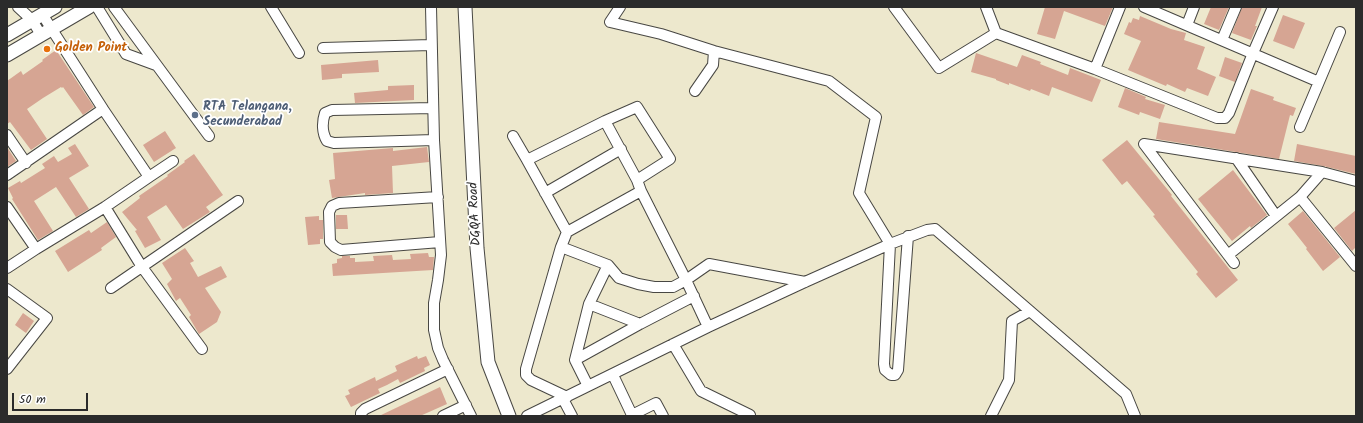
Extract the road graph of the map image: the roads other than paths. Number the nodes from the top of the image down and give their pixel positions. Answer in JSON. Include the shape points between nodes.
{"nodes":[{"id":1,"x":18,"y":7,"type":"edge"},
{"id":2,"x":55,"y":7,"type":"edge"},
{"id":3,"x":89,"y":7,"type":"edge"},
{"id":4,"x":97,"y":7,"type":"edge"},
{"id":5,"x":114,"y":7,"type":"edge"},
{"id":6,"x":271,"y":7,"type":"edge"},
{"id":7,"x":431,"y":7,"type":"edge"},
{"id":8,"x":465,"y":7,"type":"edge"},
{"id":9,"x":620,"y":7,"type":"edge"},
{"id":10,"x":894,"y":7,"type":"edge"},
{"id":11,"x":986,"y":7,"type":"edge"},
{"id":12,"x":1120,"y":7,"type":"edge"},
{"id":13,"x":1144,"y":7,"type":"edge"},
{"id":14,"x":1194,"y":7,"type":"edge"},
{"id":15,"x":1236,"y":7,"type":"edge"},
{"id":16,"x":1273,"y":7,"type":"edge"},
{"id":17,"x":37,"y":17,"type":"junction"},
{"id":18,"x":1187,"y":25,"type":"junction"},
{"id":19,"x":47,"y":32,"type":"junction"},
{"id":20,"x":996,"y":32,"type":"junction"},
{"id":21,"x":1340,"y":32,"type":"dead end"},
{"id":22,"x":7,"y":35,"type":"edge"},
{"id":23,"x":1222,"y":40,"type":"junction"},
{"id":24,"x":432,"y":44,"type":"junction"},
{"id":25,"x":323,"y":48,"type":"dead end"},
{"id":26,"x":714,"y":51,"type":"junction"},
{"id":27,"x":299,"y":53,"type":"dead end"},
{"id":28,"x":1253,"y":53,"type":"junction"},
{"id":29,"x":7,"y":55,"type":"edge"},
{"id":30,"x":156,"y":65,"type":"junction"},
{"id":31,"x":1095,"y":69,"type":"junction"},
{"id":32,"x":1318,"y":82,"type":"junction"},
{"id":33,"x":696,"y":91,"type":"dead end"},
{"id":34,"x":433,"y":108,"type":"junction"},
{"id":35,"x":103,"y":109,"type":"junction"},
{"id":36,"x":605,"y":121,"type":"junction"},
{"id":37,"x":1300,"y":127,"type":"dead end"},
{"id":38,"x":7,"y":135,"type":"edge"},
{"id":39,"x":209,"y":136,"type":"dead end"},
{"id":40,"x":513,"y":136,"type":"dead end"},
{"id":41,"x":434,"y":140,"type":"junction"},
{"id":42,"x":621,"y":149,"type":"junction"},
{"id":43,"x":1236,"y":158,"type":"junction"},
{"id":44,"x":173,"y":160,"type":"dead end"},
{"id":45,"x":527,"y":160,"type":"junction"},
{"id":46,"x":26,"y":163,"type":"junction"},
{"id":47,"x":1322,"y":172,"type":"junction"},
{"id":48,"x":7,"y":175,"type":"edge"},
{"id":49,"x":149,"y":177,"type":"junction"},
{"id":50,"x":637,"y":180,"type":"junction"},
{"id":51,"x":1356,"y":181,"type":"edge"},
{"id":52,"x":641,"y":191,"type":"junction"},
{"id":53,"x":545,"y":193,"type":"junction"},
{"id":54,"x":438,"y":197,"type":"junction"},
{"id":55,"x":1300,"y":197,"type":"junction"},
{"id":56,"x":238,"y":201,"type":"dead end"},
{"id":57,"x":7,"y":207,"type":"edge"},
{"id":58,"x":105,"y":207,"type":"junction"},
{"id":59,"x":1276,"y":216,"type":"junction"},
{"id":60,"x":567,"y":232,"type":"junction"},
{"id":61,"x":908,"y":236,"type":"junction"},
{"id":62,"x":440,"y":242,"type":"junction"},
{"id":63,"x":890,"y":244,"type":"junction"},
{"id":64,"x":561,"y":247,"type":"junction"},
{"id":65,"x":36,"y":249,"type":"junction"},
{"id":66,"x":608,"y":265,"type":"junction"},
{"id":67,"x":142,"y":266,"type":"junction"},
{"id":68,"x":1356,"y":266,"type":"edge"},
{"id":69,"x":7,"y":268,"type":"edge"},
{"id":70,"x":686,"y":280,"type":"junction"},
{"id":71,"x":805,"y":282,"type":"junction"},
{"id":72,"x":111,"y":288,"type":"dead end"},
{"id":73,"x":7,"y":289,"type":"edge"},
{"id":74,"x":694,"y":296,"type":"junction"},
{"id":75,"x":589,"y":304,"type":"junction"},
{"id":76,"x":1030,"y":311,"type":"junction"},
{"id":77,"x":640,"y":324,"type":"junction"},
{"id":78,"x":708,"y":328,"type":"junction"},
{"id":79,"x":673,"y":344,"type":"junction"},
{"id":80,"x":202,"y":348,"type":"dead end"},
{"id":81,"x":575,"y":360,"type":"junction"},
{"id":82,"x":7,"y":369,"type":"edge"},
{"id":83,"x":448,"y":369,"type":"junction"},
{"id":84,"x":613,"y":375,"type":"junction"},
{"id":85,"x":588,"y":386,"type":"junction"},
{"id":86,"x":565,"y":398,"type":"junction"},
{"id":87,"x":466,"y":405,"type":"junction"},
{"id":88,"x":750,"y":415,"type":"edge"},
{"id":89,"x":361,"y":416,"type":"edge"},
{"id":90,"x":443,"y":416,"type":"edge"},
{"id":91,"x":472,"y":416,"type":"edge"},
{"id":92,"x":509,"y":416,"type":"edge"},
{"id":93,"x":528,"y":416,"type":"edge"},
{"id":94,"x":572,"y":416,"type":"edge"},
{"id":95,"x":632,"y":416,"type":"edge"},
{"id":96,"x":664,"y":416,"type":"edge"},
{"id":97,"x":991,"y":416,"type":"edge"},
{"id":98,"x":1135,"y":416,"type":"edge"}],
"edges":[{"from":1,"to":17,"type":"street"},
{"from":2,"to":17,"type":"main road"},
{"from":3,"to":19,"type":"main road"},
{"from":4,"to":30,"type":"street","via":[[126,54]]},
{"from":5,"to":30,"type":"street"},
{"from":6,"to":27,"type":"street"},
{"from":7,"to":24,"type":"street"},
{"from":8,"to":92,"type":"main road","name":"DGQA Road","via":[[477,248],[488,362]]},
{"from":9,"to":26,"type":"street","via":[[610,22],[661,34]]},
{"from":10,"to":20,"type":"street","via":[[939,68]]},
{"from":11,"to":20,"type":"street"},
{"from":12,"to":31,"type":"street"},
{"from":13,"to":18,"type":"street"},
{"from":14,"to":18,"type":"street"},
{"from":15,"to":23,"type":"street"},
{"from":16,"to":28,"type":"street"},
{"from":17,"to":19,"type":"street"},
{"from":17,"to":22,"type":"main road"},
{"from":18,"to":23,"type":"street"},
{"from":19,"to":29,"type":"main road"},
{"from":19,"to":35,"type":"street"},
{"from":20,"to":31,"type":"street"},
{"from":21,"to":32,"type":"street"},
{"from":23,"to":28,"type":"street"},
{"from":24,"to":25,"type":"street"},
{"from":24,"to":34,"type":"street"},
{"from":26,"to":33,"type":"street","via":[[713,65]]},
{"from":26,"to":63,"type":"street","via":[[829,81],[876,117],[859,193]]},
{"from":28,"to":31,"type":"street","via":[[1225,118],[1217,118]]},
{"from":28,"to":32,"type":"street"},
{"from":30,"to":39,"type":"street"},
{"from":32,"to":37,"type":"street"},
{"from":34,"to":41,"type":"street"},
{"from":34,"to":41,"type":"street","via":[[332,110],[325,113],[323,119],[324,135],[327,141],[334,143]]},
{"from":35,"to":46,"type":"street"},
{"from":35,"to":49,"type":"street"},
{"from":36,"to":42,"type":"street"},
{"from":36,"to":45,"type":"street"},
{"from":36,"to":50,"type":"street","via":[[637,107],[670,159]]},
{"from":38,"to":46,"type":"street"},
{"from":40,"to":45,"type":"street"},
{"from":41,"to":54,"type":"street"},
{"from":42,"to":50,"type":"street"},
{"from":42,"to":53,"type":"street"},
{"from":43,"to":47,"type":"street"},
{"from":43,"to":59,"type":"street"},
{"from":43,"to":59,"type":"street","via":[[1144,144],[1231,259]]},
{"from":44,"to":49,"type":"street"},
{"from":45,"to":53,"type":"street"},
{"from":46,"to":48,"type":"street"},
{"from":47,"to":51,"type":"street"},
{"from":47,"to":55,"type":"street"},
{"from":49,"to":58,"type":"street"},
{"from":50,"to":52,"type":"street"},
{"from":52,"to":60,"type":"street"},
{"from":52,"to":70,"type":"street"},
{"from":53,"to":60,"type":"street"},
{"from":54,"to":62,"type":"street"},
{"from":54,"to":62,"type":"street","via":[[339,203],[332,206],[329,212],[330,242],[341,250]]},
{"from":55,"to":59,"type":"street"},
{"from":55,"to":68,"type":"street"},
{"from":56,"to":67,"type":"street"},
{"from":57,"to":65,"type":"street"},
{"from":58,"to":65,"type":"street"},
{"from":58,"to":67,"type":"street"},
{"from":60,"to":64,"type":"street"},
{"from":61,"to":63,"type":"street"},
{"from":61,"to":63,"type":"street","via":[[898,370],[895,375],[885,370]]},
{"from":61,"to":76,"type":"street","via":[[935,229]]},
{"from":62,"to":83,"type":"street","via":[[434,323],[438,348]]},
{"from":63,"to":71,"type":"street"},
{"from":64,"to":66,"type":"street"},
{"from":64,"to":86,"type":"street","via":[[526,375]]},
{"from":65,"to":69,"type":"street"},
{"from":66,"to":70,"type":"street","via":[[619,278],[654,287],[673,286]]},
{"from":66,"to":75,"type":"street"},
{"from":67,"to":72,"type":"street"},
{"from":67,"to":80,"type":"street"},
{"from":70,"to":71,"type":"street","via":[[709,264]]},
{"from":70,"to":74,"type":"street"},
{"from":71,"to":78,"type":"street"},
{"from":73,"to":82,"type":"street","via":[[47,318]]},
{"from":74,"to":77,"type":"street"},
{"from":74,"to":78,"type":"street"},
{"from":75,"to":77,"type":"street"},
{"from":75,"to":81,"type":"street"},
{"from":76,"to":97,"type":"street","via":[[1012,321],[1009,380]]},
{"from":76,"to":98,"type":"street","via":[[1126,394]]},
{"from":77,"to":81,"type":"street"},
{"from":78,"to":79,"type":"street"},
{"from":79,"to":84,"type":"street"},
{"from":79,"to":88,"type":"street","via":[[700,391]]},
{"from":81,"to":85,"type":"street"},
{"from":83,"to":87,"type":"street"},
{"from":83,"to":89,"type":"street","via":[[365,409]]},
{"from":84,"to":85,"type":"street"},
{"from":84,"to":95,"type":"street"},
{"from":85,"to":86,"type":"street"},
{"from":86,"to":93,"type":"street"},
{"from":86,"to":94,"type":"street"},
{"from":87,"to":90,"type":"street"},
{"from":87,"to":91,"type":"street"},
{"from":95,"to":96,"type":"street","via":[[656,403]]}]}
